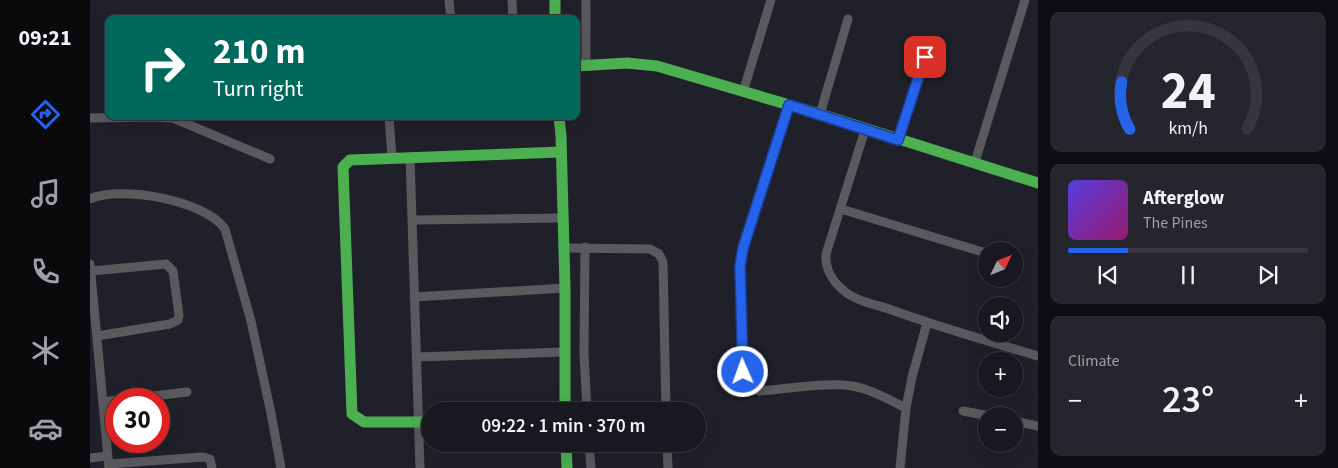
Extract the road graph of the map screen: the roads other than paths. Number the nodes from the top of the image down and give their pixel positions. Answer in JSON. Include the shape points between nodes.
{"nodes":[{"id":1,"x":449,"y":0,"type":"edge"},
{"id":2,"x":512,"y":0,"type":"edge"},
{"id":3,"x":555,"y":0,"type":"edge"},
{"id":4,"x":586,"y":0,"type":"edge"},
{"id":5,"x":771,"y":0,"type":"edge"},
{"id":6,"x":1025,"y":0,"type":"edge"},
{"id":7,"x":451,"y":15,"type":"edge"},
{"id":8,"x":513,"y":15,"type":"edge"},
{"id":9,"x":555,"y":15,"type":"edge"},
{"id":10,"x":848,"y":19,"type":"dead end"},
{"id":11,"x":931,"y":40,"type":"dead end"},
{"id":12,"x":581,"y":66,"type":"edge"},
{"id":13,"x":742,"y":92,"type":"junction"},
{"id":14,"x":789,"y":105,"type":"junction"},
{"id":15,"x":820,"y":114,"type":"junction"},
{"id":16,"x":90,"y":118,"type":"edge"},
{"id":17,"x":105,"y":118,"type":"edge"},
{"id":18,"x":178,"y":120,"type":"edge"},
{"id":19,"x":389,"y":120,"type":"edge"},
{"id":20,"x":559,"y":120,"type":"edge"},
{"id":21,"x":865,"y":130,"type":"junction"},
{"id":22,"x":898,"y":140,"type":"junction"},
{"id":23,"x":561,"y":152,"type":"junction"},
{"id":24,"x":410,"y":156,"type":"junction"},
{"id":25,"x":392,"y":158,"type":"junction"},
{"id":26,"x":270,"y":159,"type":"dead end"},
{"id":27,"x":975,"y":162,"type":"junction"},
{"id":28,"x":1038,"y":183,"type":"edge"},
{"id":29,"x":90,"y":198,"type":"edge"},
{"id":30,"x":841,"y":209,"type":"junction"},
{"id":31,"x":563,"y":218,"type":"junction"},
{"id":32,"x":413,"y":220,"type":"junction"},
{"id":33,"x":585,"y":247,"type":"junction"},
{"id":34,"x":564,"y":248,"type":"junction"},
{"id":35,"x":978,"y":251,"type":"edge"},
{"id":36,"x":90,"y":267,"type":"edge"},
{"id":37,"x":565,"y":288,"type":"junction"},
{"id":38,"x":414,"y":297,"type":"junction"},
{"id":39,"x":927,"y":323,"type":"junction"},
{"id":40,"x":97,"y":336,"type":"junction"},
{"id":41,"x":564,"y":352,"type":"junction"},
{"id":42,"x":1038,"y":356,"type":"edge"},
{"id":43,"x":418,"y":357,"type":"junction"},
{"id":44,"x":187,"y":392,"type":"dead end"},
{"id":45,"x":170,"y":394,"type":"edge"},
{"id":46,"x":103,"y":402,"type":"joint"},
{"id":47,"x":423,"y":402,"type":"edge"},
{"id":48,"x":565,"y":402,"type":"edge"},
{"id":49,"x":587,"y":402,"type":"edge"},
{"id":50,"x":666,"y":402,"type":"edge"},
{"id":51,"x":906,"y":408,"type":"junction"},
{"id":52,"x":964,"y":411,"type":"dead end"},
{"id":53,"x":978,"y":414,"type":"edge"},
{"id":54,"x":421,"y":422,"type":"edge"},
{"id":55,"x":1023,"y":423,"type":"edge"},
{"id":56,"x":1038,"y":426,"type":"edge"},
{"id":57,"x":422,"y":452,"type":"edge"},
{"id":58,"x":566,"y":452,"type":"edge"},
{"id":59,"x":590,"y":452,"type":"edge"},
{"id":60,"x":667,"y":452,"type":"edge"},
{"id":61,"x":90,"y":458,"type":"edge"},
{"id":62,"x":108,"y":463,"type":"edge"},
{"id":63,"x":212,"y":468,"type":"edge"},
{"id":64,"x":281,"y":468,"type":"edge"},
{"id":65,"x":420,"y":468,"type":"edge"},
{"id":66,"x":567,"y":468,"type":"edge"},
{"id":67,"x":591,"y":468,"type":"edge"},
{"id":68,"x":668,"y":468,"type":"edge"},
{"id":69,"x":900,"y":468,"type":"edge"}],
"edges":[{"from":1,"to":7,"type":"street"},
{"from":2,"to":8,"type":"street"},
{"from":3,"to":9,"type":"street"},
{"from":4,"to":12,"type":"street"},
{"from":5,"to":13,"type":"street"},
{"from":6,"to":27,"type":"street"},
{"from":10,"to":15,"type":"street"},
{"from":11,"to":22,"type":"street"},
{"from":12,"to":13,"type":"street","via":[[645,63]]},
{"from":13,"to":14,"type":"street"},
{"from":14,"to":15,"type":"street"},
{"from":14,"to":51,"type":"street","via":[[743,248],[740,266],[743,372],[748,384],[758,391],[853,386]]},
{"from":15,"to":21,"type":"street"},
{"from":16,"to":17,"type":"street"},
{"from":18,"to":26,"type":"street"},
{"from":19,"to":25,"type":"street"},
{"from":20,"to":23,"type":"street"},
{"from":21,"to":22,"type":"street"},
{"from":21,"to":30,"type":"street"},
{"from":22,"to":27,"type":"street"},
{"from":23,"to":24,"type":"street"},
{"from":23,"to":31,"type":"street"},
{"from":24,"to":25,"type":"street"},
{"from":24,"to":32,"type":"street"},
{"from":25,"to":54,"type":"street","via":[[350,160],[343,168],[351,409],[352,414],[364,422]]},
{"from":27,"to":28,"type":"street"},
{"from":29,"to":64,"type":"street","via":[[148,194],[200,210],[222,224],[251,321]]},
{"from":30,"to":35,"type":"street"},
{"from":30,"to":39,"type":"street","via":[[826,254],[828,269],[836,284],[851,296]]},
{"from":31,"to":32,"type":"street"},
{"from":31,"to":34,"type":"street"},
{"from":32,"to":38,"type":"street"},
{"from":33,"to":34,"type":"street"},
{"from":33,"to":49,"type":"street"},
{"from":33,"to":50,"type":"street","via":[[650,249],[659,254],[663,262]]},
{"from":34,"to":37,"type":"street"},
{"from":36,"to":40,"type":"street"},
{"from":36,"to":40,"type":"street","via":[[166,264],[173,271],[179,315],[178,320],[170,324]]},
{"from":37,"to":38,"type":"street"},
{"from":37,"to":41,"type":"street"},
{"from":38,"to":43,"type":"street"},
{"from":39,"to":42,"type":"street"},
{"from":39,"to":51,"type":"street"},
{"from":40,"to":46,"type":"street"},
{"from":41,"to":43,"type":"street"},
{"from":41,"to":48,"type":"street"},
{"from":43,"to":47,"type":"street"},
{"from":44,"to":45,"type":"street"},
{"from":46,"to":62,"type":"street"},
{"from":51,"to":69,"type":"street"},
{"from":52,"to":53,"type":"street"},
{"from":55,"to":56,"type":"street"},
{"from":57,"to":65,"type":"street"},
{"from":58,"to":66,"type":"street"},
{"from":59,"to":67,"type":"street"},
{"from":60,"to":68,"type":"street"},
{"from":61,"to":62,"type":"street"},
{"from":62,"to":63,"type":"street","via":[[203,457],[210,460]]}]}
